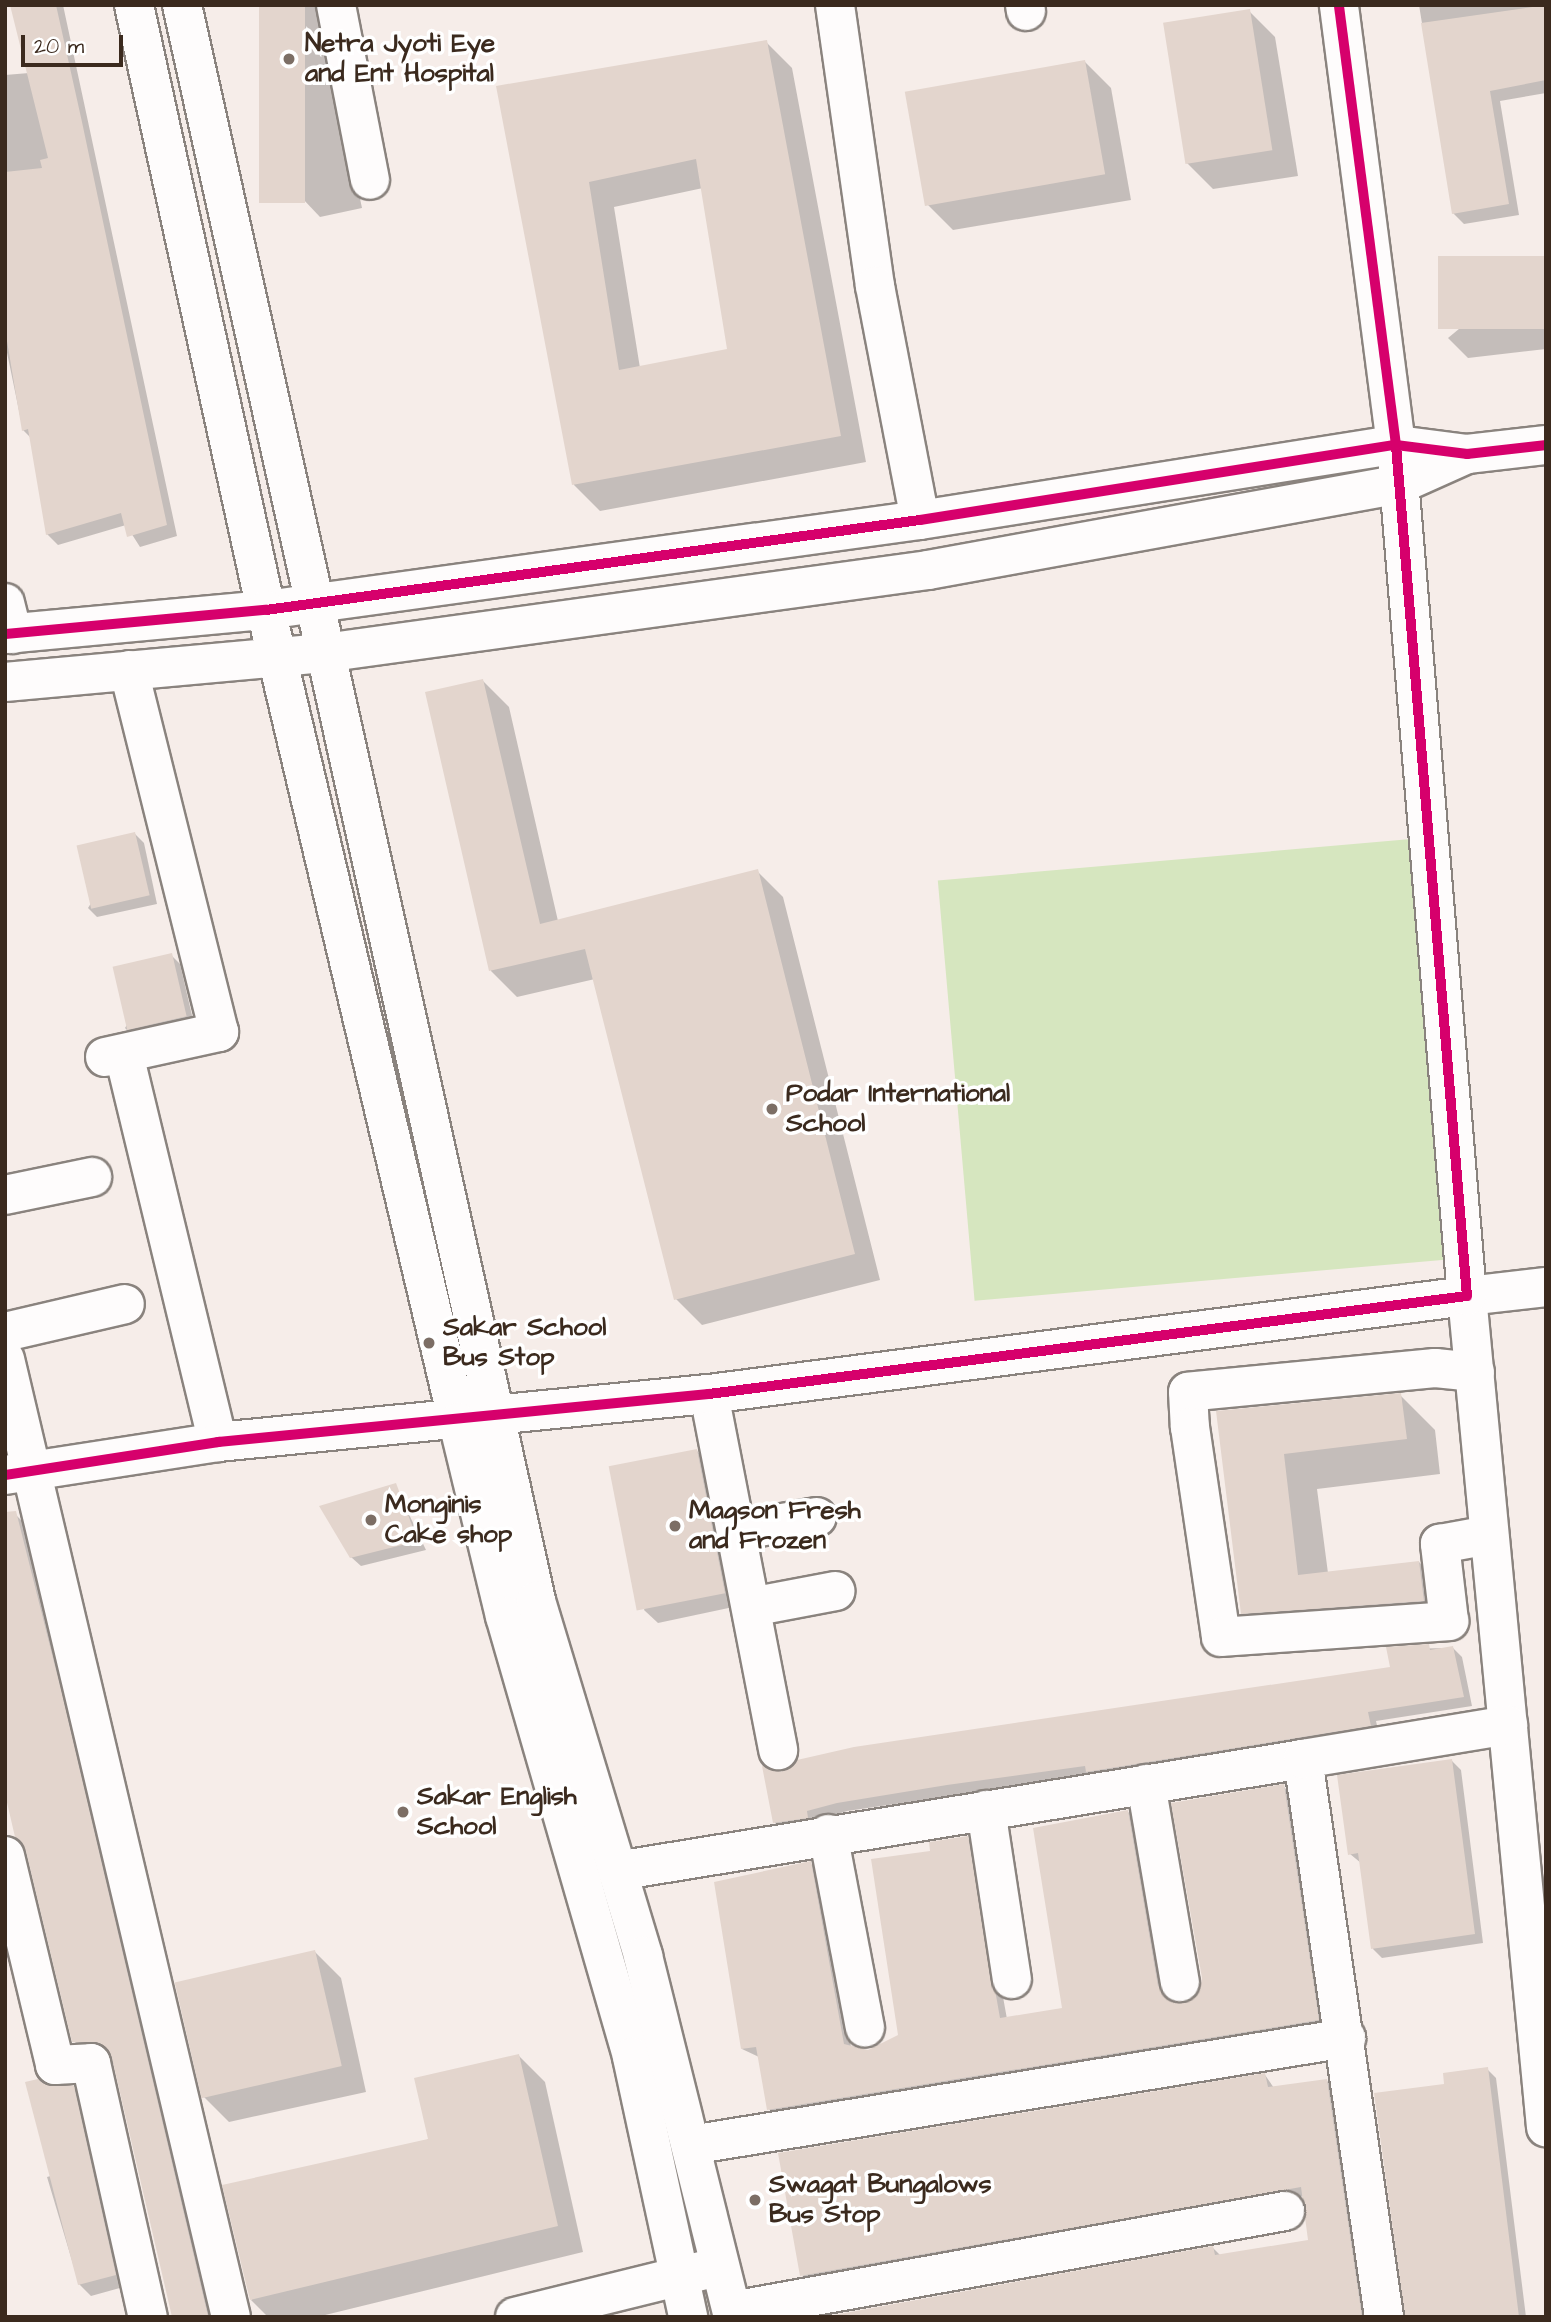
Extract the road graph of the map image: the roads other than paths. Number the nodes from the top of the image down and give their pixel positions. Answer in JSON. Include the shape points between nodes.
{"nodes":[{"id":1,"x":134,"y":5,"type":"edge"},
{"id":2,"x":182,"y":5,"type":"edge"},
{"id":3,"x":336,"y":5,"type":"edge"},
{"id":4,"x":835,"y":5,"type":"edge"},
{"id":5,"x":1339,"y":5,"type":"edge"},
{"id":6,"x":370,"y":180,"type":"dead end"},
{"id":7,"x":1396,"y":445,"type":"junction"},
{"id":8,"x":1546,"y":445,"type":"edge"},
{"id":9,"x":1466,"y":454,"type":"junction"},
{"id":10,"x":1400,"y":484,"type":"junction"},
{"id":11,"x":920,"y":520,"type":"junction"},
{"id":12,"x":313,"y":603,"type":"junction"},
{"id":13,"x":266,"y":610,"type":"junction"},
{"id":14,"x":8,"y":624,"type":"edge"},
{"id":15,"x":324,"y":653,"type":"junction"},
{"id":16,"x":277,"y":657,"type":"junction"},
{"id":17,"x":128,"y":670,"type":"junction"},
{"id":18,"x":5,"y":682,"type":"edge"},
{"id":19,"x":92,"y":1177,"type":"dead end"},
{"id":20,"x":5,"y":1195,"type":"edge"},
{"id":21,"x":1546,"y":1287,"type":"edge"},
{"id":22,"x":1467,"y":1296,"type":"junction"},
{"id":23,"x":125,"y":1304,"type":"dead end"},
{"id":24,"x":5,"y":1332,"type":"edge"},
{"id":25,"x":5,"y":1359,"type":"edge"},
{"id":26,"x":1475,"y":1372,"type":"junction"},
{"id":27,"x":709,"y":1394,"type":"junction"},
{"id":28,"x":499,"y":1414,"type":"junction"},
{"id":29,"x":458,"y":1422,"type":"junction"},
{"id":30,"x":218,"y":1443,"type":"junction"},
{"id":31,"x":17,"y":1473,"type":"edge"},
{"id":32,"x":817,"y":1517,"type":"dead end"},
{"id":33,"x":736,"y":1531,"type":"junction"},
{"id":34,"x":1489,"y":1535,"type":"junction"},
{"id":35,"x":836,"y":1591,"type":"dead end"},
{"id":36,"x":751,"y":1607,"type":"junction"},
{"id":37,"x":1508,"y":1725,"type":"junction"},
{"id":38,"x":778,"y":1750,"type":"dead end"},
{"id":39,"x":1303,"y":1759,"type":"junction"},
{"id":40,"x":1146,"y":1784,"type":"junction"},
{"id":41,"x":986,"y":1810,"type":"junction"},
{"id":42,"x":828,"y":1834,"type":"junction"},
{"id":43,"x":5,"y":1856,"type":"edge"},
{"id":44,"x":600,"y":1876,"type":"junction"},
{"id":45,"x":1537,"y":1965,"type":"edge"},
{"id":46,"x":1012,"y":1979,"type":"dead end"},
{"id":47,"x":1180,"y":1982,"type":"dead end"},
{"id":48,"x":864,"y":2028,"type":"dead end"},
{"id":49,"x":1346,"y":2038,"type":"junction"},
{"id":50,"x":1546,"y":2127,"type":"edge"},
{"id":51,"x":691,"y":2145,"type":"junction"},
{"id":52,"x":1285,"y":2211,"type":"dead end"},
{"id":53,"x":717,"y":2267,"type":"junction"},
{"id":54,"x":679,"y":2278,"type":"junction"},
{"id":55,"x":733,"y":2314,"type":"edge"},
{"id":56,"x":148,"y":2317,"type":"edge"},
{"id":57,"x":231,"y":2317,"type":"edge"},
{"id":58,"x":514,"y":2317,"type":"edge"},
{"id":59,"x":688,"y":2317,"type":"edge"},
{"id":60,"x":1384,"y":2317,"type":"edge"}],
"edges":[{"from":1,"to":13,"type":"street"},
{"from":2,"to":12,"type":"street"},
{"from":3,"to":6,"type":"street"},
{"from":4,"to":11,"type":"street","via":[[875,286]]},
{"from":5,"to":7,"type":"street"},
{"from":7,"to":9,"type":"street"},
{"from":7,"to":10,"type":"street"},
{"from":7,"to":11,"type":"street"},
{"from":8,"to":9,"type":"street"},
{"from":9,"to":10,"type":"street"},
{"from":10,"to":15,"type":"street","via":[[928,570]]},
{"from":10,"to":22,"type":"street"},
{"from":11,"to":12,"type":"street"},
{"from":12,"to":13,"type":"street"},
{"from":12,"to":15,"type":"street"},
{"from":13,"to":14,"type":"street"},
{"from":13,"to":16,"type":"street"},
{"from":15,"to":16,"type":"street"},
{"from":15,"to":28,"type":"street"},
{"from":16,"to":17,"type":"street"},
{"from":16,"to":29,"type":"street"},
{"from":17,"to":18,"type":"street"},
{"from":17,"to":30,"type":"street","via":[[219,1032],[116,1064]]},
{"from":19,"to":20,"type":"street"},
{"from":21,"to":22,"type":"street"},
{"from":22,"to":26,"type":"street"},
{"from":22,"to":27,"type":"street"},
{"from":23,"to":24,"type":"street"},
{"from":25,"to":31,"type":"street"},
{"from":26,"to":34,"type":"street"},
{"from":26,"to":34,"type":"street","via":[[1435,1368],[1188,1392],[1190,1427],[1221,1637],[1449,1621],[1440,1544]]},
{"from":27,"to":28,"type":"street"},
{"from":27,"to":33,"type":"street"},
{"from":28,"to":29,"type":"street"},
{"from":28,"to":44,"type":"street","via":[[536,1601]]},
{"from":29,"to":30,"type":"street"},
{"from":29,"to":44,"type":"street","via":[[505,1616]]},
{"from":30,"to":31,"type":"street"},
{"from":31,"to":57,"type":"street"},
{"from":32,"to":33,"type":"street"},
{"from":33,"to":36,"type":"street"},
{"from":34,"to":37,"type":"street"},
{"from":35,"to":36,"type":"street"},
{"from":36,"to":38,"type":"street"},
{"from":37,"to":39,"type":"street"},
{"from":37,"to":45,"type":"street"},
{"from":39,"to":40,"type":"street"},
{"from":39,"to":49,"type":"street"},
{"from":40,"to":41,"type":"street"},
{"from":40,"to":47,"type":"street"},
{"from":41,"to":42,"type":"street"},
{"from":41,"to":46,"type":"street"},
{"from":42,"to":44,"type":"street"},
{"from":42,"to":48,"type":"street"},
{"from":43,"to":56,"type":"street","via":[[55,2066],[91,2063]]},
{"from":44,"to":51,"type":"street"},
{"from":44,"to":54,"type":"street","via":[[632,2057]]},
{"from":45,"to":50,"type":"street"},
{"from":49,"to":51,"type":"street"},
{"from":49,"to":60,"type":"street"},
{"from":51,"to":53,"type":"street"},
{"from":52,"to":55,"type":"street"},
{"from":53,"to":54,"type":"street"},
{"from":53,"to":55,"type":"street"},
{"from":54,"to":58,"type":"street"},
{"from":54,"to":59,"type":"street"}]}
